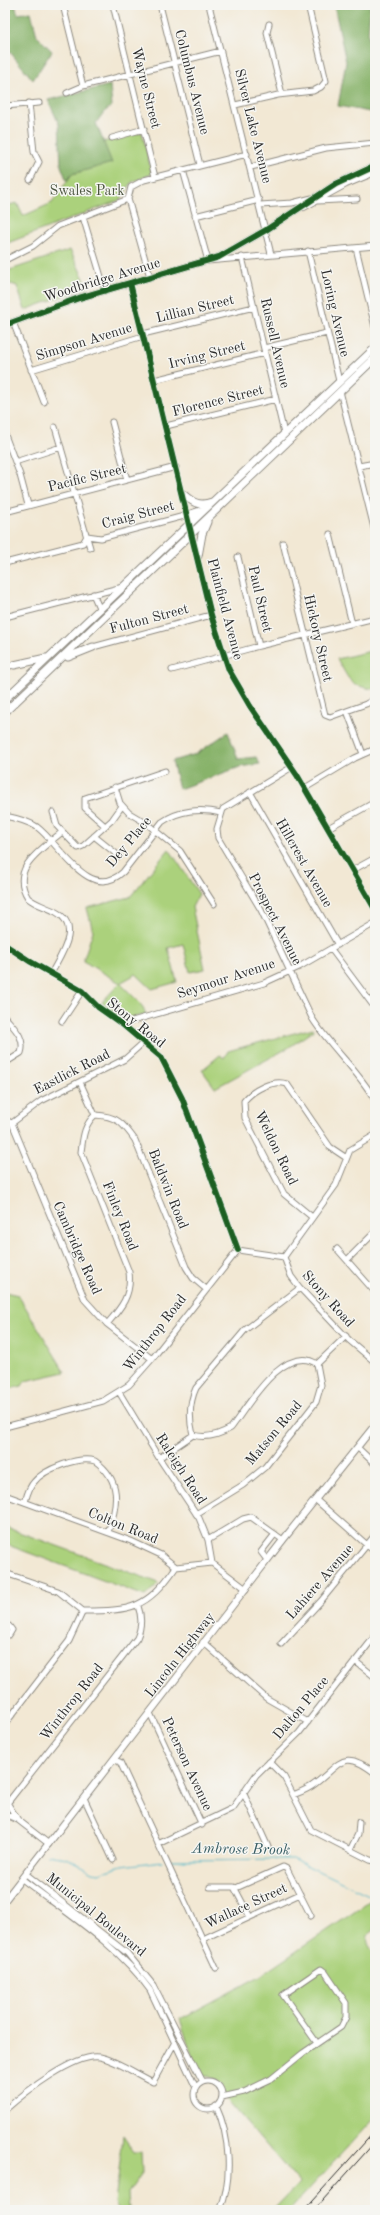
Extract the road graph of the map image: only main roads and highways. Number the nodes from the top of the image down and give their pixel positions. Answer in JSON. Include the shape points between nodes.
{"nodes":[{"id":1,"x":375,"y":166,"type":"edge"},
{"id":2,"x":375,"y":172,"type":"edge"},
{"id":3,"x":299,"y":209,"type":"junction"},
{"id":4,"x":5,"y":325,"type":"edge"},
{"id":5,"x":375,"y":348,"type":"edge"},
{"id":6,"x":375,"y":358,"type":"edge"},
{"id":7,"x":183,"y":494,"type":"road end"},
{"id":8,"x":219,"y":498,"type":"junction"},
{"id":9,"x":207,"y":508,"type":"junction"},
{"id":10,"x":188,"y":515,"type":"road end"},
{"id":11,"x":208,"y":519,"type":"junction"},
{"id":12,"x":198,"y":556,"type":"road end"},
{"id":13,"x":86,"y":636,"type":"junction"},
{"id":14,"x":59,"y":648,"type":"junction"},
{"id":15,"x":58,"y":663,"type":"junction"},
{"id":16,"x":23,"y":681,"type":"junction"},
{"id":17,"x":5,"y":699,"type":"edge"},
{"id":18,"x":5,"y":712,"type":"edge"},
{"id":19,"x":375,"y":1425,"type":"edge"},
{"id":20,"x":5,"y":1900,"type":"edge"}],
"edges":[{"from":1,"to":3,"type":"main road","via":[[336,184]]},
{"from":2,"to":3,"type":"main road"},
{"from":3,"to":4,"type":"main road","name":"Woodbridge Avenue","via":[[229,253],[105,290]]},
{"from":5,"to":8,"type":"highway"},
{"from":6,"to":11,"type":"highway"},
{"from":7,"to":8,"type":"highway","via":[[200,504]]},
{"from":8,"to":9,"type":"highway"},
{"from":9,"to":10,"type":"highway"},
{"from":9,"to":14,"type":"highway"},
{"from":11,"to":12,"type":"highway"},
{"from":11,"to":13,"type":"highway"},
{"from":13,"to":15,"type":"highway"},
{"from":13,"to":15,"type":"highway","via":[[86,644],[93,647],[70,655]]},
{"from":14,"to":16,"type":"highway"},
{"from":14,"to":16,"type":"highway","via":[[45,659],[14,665],[22,670]]},
{"from":15,"to":18,"type":"highway"},
{"from":16,"to":17,"type":"highway"},
{"from":19,"to":20,"type":"main road","name":"Lincoln Highway","via":[[282,1540]]}]}
